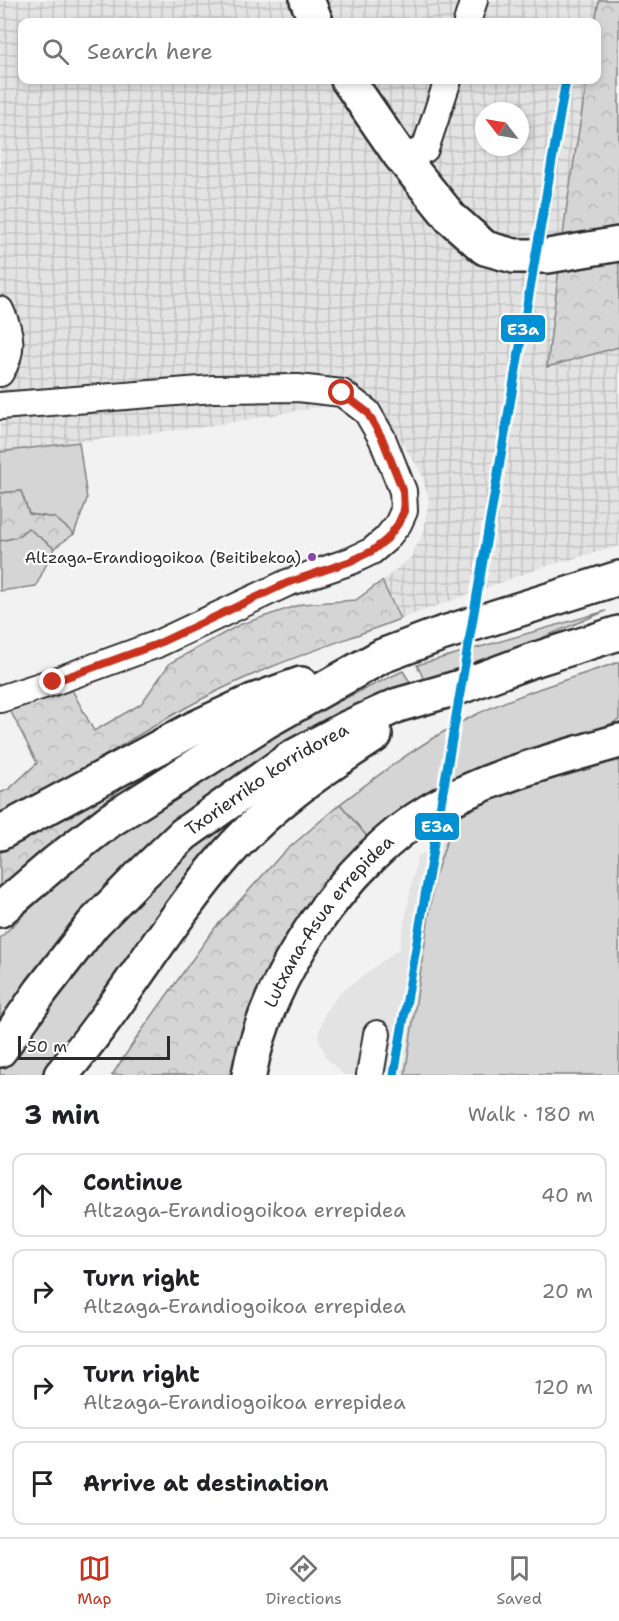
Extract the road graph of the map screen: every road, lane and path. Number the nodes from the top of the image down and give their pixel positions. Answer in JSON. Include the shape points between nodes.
{"nodes":[{"id":1,"x":307,"y":0,"type":"edge"},
{"id":2,"x":474,"y":0,"type":"edge"},
{"id":3,"x":314,"y":18,"type":"edge"},
{"id":4,"x":467,"y":18,"type":"edge"},
{"id":5,"x":351,"y":84,"type":"edge"},
{"id":6,"x":447,"y":84,"type":"edge"},
{"id":7,"x":403,"y":158,"type":"junction"},
{"id":8,"x":619,"y":244,"type":"edge"},
{"id":9,"x":0,"y":310,"type":"edge"},
{"id":10,"x":0,"y":373,"type":"edge"},
{"id":11,"x":0,"y":405,"type":"edge"},
{"id":12,"x":619,"y":578,"type":"edge"},
{"id":13,"x":619,"y":633,"type":"edge"},
{"id":14,"x":382,"y":656,"type":"junction"},
{"id":15,"x":460,"y":687,"type":"junction"},
{"id":16,"x":0,"y":699,"type":"edge"},
{"id":17,"x":378,"y":734,"type":"junction"},
{"id":18,"x":619,"y":741,"type":"edge"},
{"id":19,"x":0,"y":833,"type":"edge"},
{"id":20,"x":0,"y":910,"type":"edge"},
{"id":21,"x":376,"y":1034,"type":"dead end"},
{"id":22,"x":0,"y":1050,"type":"edge"},
{"id":23,"x":61,"y":1075,"type":"edge"},
{"id":24,"x":89,"y":1075,"type":"edge"},
{"id":25,"x":249,"y":1075,"type":"edge"},
{"id":26,"x":370,"y":1075,"type":"edge"}],
"edges":[{"from":1,"to":3,"type":"main road"},
{"from":2,"to":4,"type":"street"},
{"from":5,"to":7,"type":"main road"},
{"from":6,"to":7,"type":"street","via":[[425,149]]},
{"from":7,"to":8,"type":"main road","via":[[451,218],[485,248],[513,256],[548,256]]},
{"from":9,"to":10,"type":"street","via":[[11,346]]},
{"from":11,"to":16,"type":"street","via":[[213,389],[298,388],[342,393],[367,412],[382,438],[403,491],[404,511],[387,539],[351,561],[287,583],[155,645]]},
{"from":12,"to":14,"type":"main road","via":[[438,634]]},
{"from":13,"to":15,"type":"main road","name":"Txorierriko korridorea"},
{"from":14,"to":19,"type":"main road","via":[[243,706],[193,729]]},
{"from":14,"to":20,"type":"main road","via":[[265,722],[109,821]]},
{"from":15,"to":17,"type":"main road"},
{"from":15,"to":22,"type":"main road","name":"Txorierriko korridorea","via":[[398,705],[347,728],[291,758],[184,834],[93,924]]},
{"from":17,"to":23,"type":"main road","via":[[299,786],[227,855]]},
{"from":17,"to":24,"type":"main road","via":[[306,794],[236,866],[197,914]]},
{"from":18,"to":25,"type":"main road","name":"Lutxana-Asua errepidea","via":[[514,772],[463,793],[422,816],[364,864],[328,905],[284,975],[262,1024]]},
{"from":21,"to":26,"type":"street"}]}
